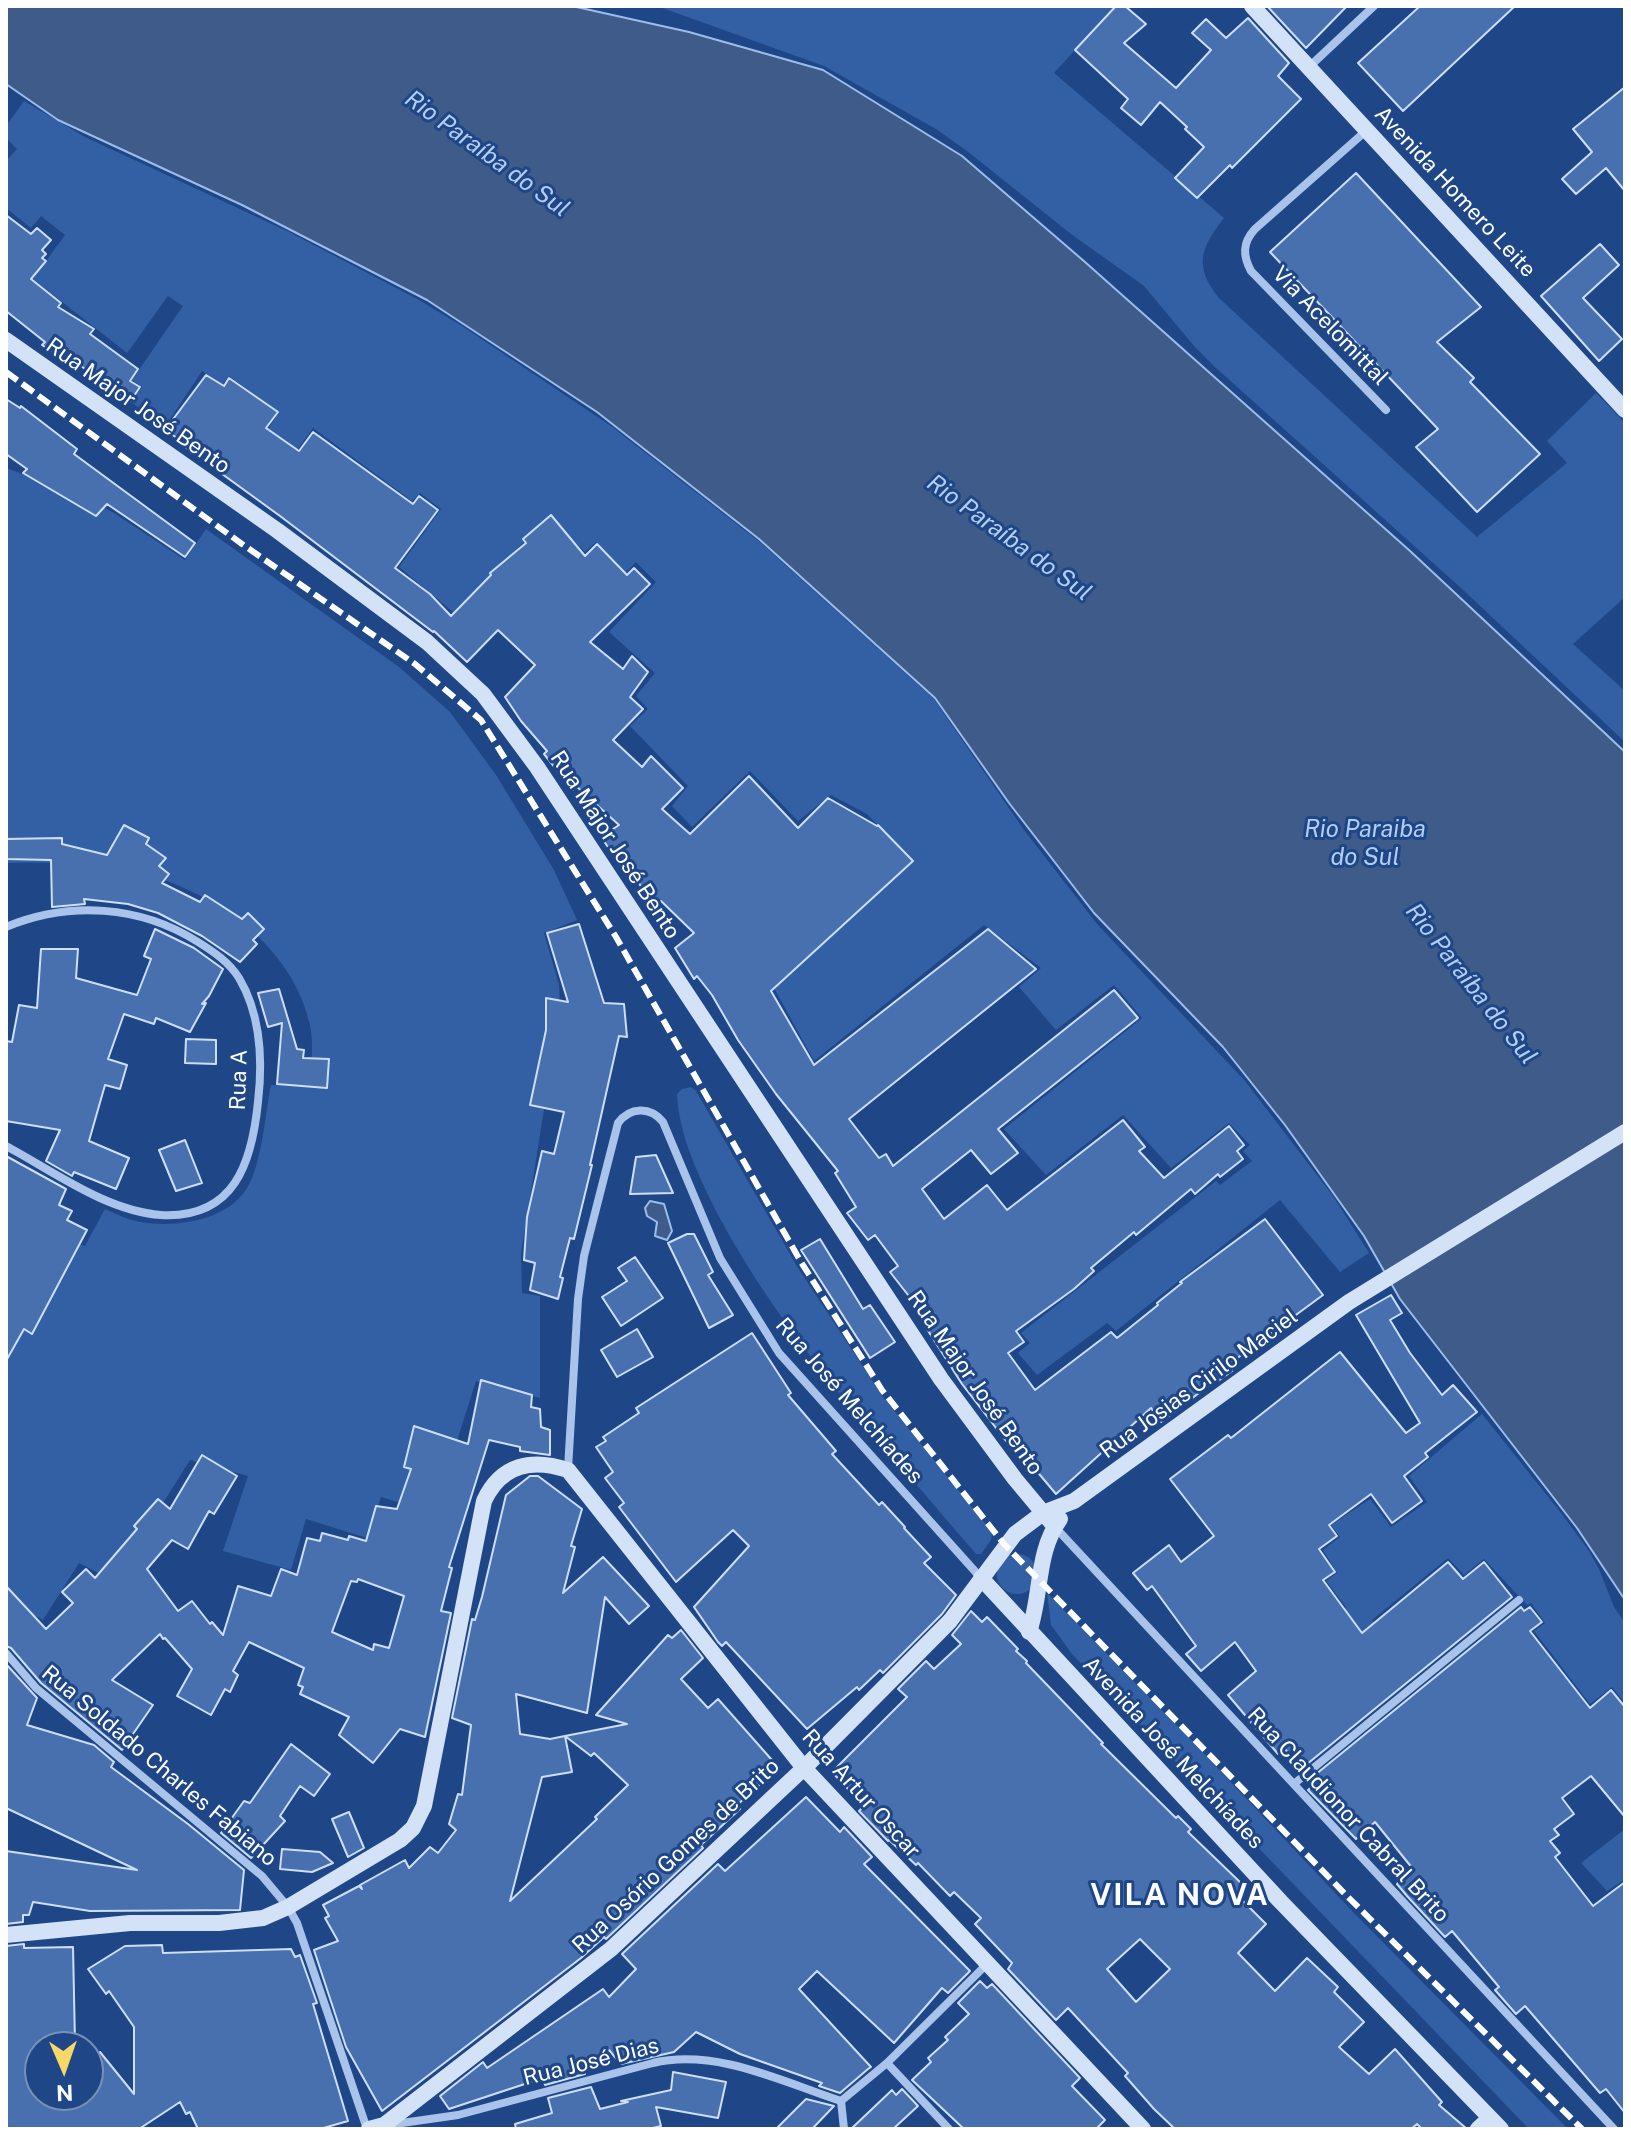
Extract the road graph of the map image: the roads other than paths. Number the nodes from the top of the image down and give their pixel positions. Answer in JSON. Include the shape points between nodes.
{"nodes":[{"id":1,"x":1252,"y":6,"type":"edge"},
{"id":2,"x":1374,"y":6,"type":"edge"},
{"id":3,"x":1309,"y":67,"type":"junction"},
{"id":4,"x":1368,"y":129,"type":"junction"},
{"id":5,"x":6,"y":340,"type":"edge"},
{"id":6,"x":1386,"y":410,"type":"dead end"},
{"id":7,"x":1625,"y":410,"type":"edge"},
{"id":8,"x":6,"y":927,"type":"edge"},
{"id":9,"x":1625,"y":1132,"type":"edge"},
{"id":10,"x":6,"y":1146,"type":"edge"},
{"id":11,"x":568,"y":1470,"type":"junction"},
{"id":12,"x":1074,"y":1501,"type":"junction"},
{"id":13,"x":1043,"y":1513,"type":"junction"},
{"id":14,"x":1055,"y":1527,"type":"junction"},
{"id":15,"x":981,"y":1578,"type":"junction"},
{"id":16,"x":1519,"y":1600,"type":"dead end"},
{"id":17,"x":1029,"y":1632,"type":"junction"},
{"id":18,"x":6,"y":1653,"type":"edge"},
{"id":19,"x":804,"y":1768,"type":"junction"},
{"id":20,"x":1295,"y":1783,"type":"junction"},
{"id":21,"x":288,"y":1907,"type":"junction"},
{"id":22,"x":6,"y":1935,"type":"edge"},
{"id":23,"x":988,"y":1963,"type":"junction"},
{"id":24,"x":887,"y":2063,"type":"junction"},
{"id":25,"x":841,"y":2101,"type":"junction"},
{"id":26,"x":1490,"y":2125,"type":"edge"},
{"id":27,"x":373,"y":2128,"type":"edge"},
{"id":28,"x":844,"y":2129,"type":"edge"},
{"id":29,"x":949,"y":2129,"type":"edge"},
{"id":30,"x":1143,"y":2129,"type":"edge"},
{"id":31,"x":1614,"y":2129,"type":"edge"}],
"edges":[{"from":1,"to":3,"type":"street","name":"Avenida Homero Leite"},
{"from":2,"to":3,"type":"street"},
{"from":3,"to":4,"type":"street","name":"Avenida Homero Leite"},
{"from":4,"to":6,"type":"street","name":"Via Acelomittal","via":[[1255,229],[1245,252],[1251,271]]},
{"from":4,"to":7,"type":"street","name":"Avenida Homero Leite"},
{"from":5,"to":13,"type":"street","name":"Rua Major José Bento","via":[[383,607],[483,694],[537,767],[941,1379]]},
{"from":8,"to":10,"type":"street","name":"Rua A","via":[[43,913],[93,909],[144,918],[190,937],[220,957],[239,979],[255,1018],[261,1067],[251,1149],[241,1175],[224,1196],[194,1212],[161,1215],[122,1205]]},
{"from":9,"to":12,"type":"street","name":"Rua Josias Cirilo Maciel","via":[[1349,1302]]},
{"from":11,"to":15,"type":"street","name":"Rua José Melchíades","via":[[584,1256],[618,1123],[631,1112],[646,1110],[661,1118],[720,1258],[779,1353]]},
{"from":11,"to":19,"type":"street","name":"Rua Artur Oscar"},
{"from":11,"to":21,"type":"street","via":[[535,1463],[517,1468],[496,1481],[484,1501],[430,1782],[413,1828]]},
{"from":12,"to":13,"type":"street","name":"Rua Josias Cirilo Maciel"},
{"from":12,"to":14,"type":"street","name":"Rua Josias Cirilo Maciel"},
{"from":13,"to":14,"type":"street","name":"Rua Major José Bento"},
{"from":13,"to":15,"type":"street","name":"Rua Josias Cirilo Maciel","via":[[1004,1544]]},
{"from":14,"to":17,"type":"street","name":"Rua Josias Cirilo Maciel","via":[[1042,1560]]},
{"from":14,"to":20,"type":"street","name":"Rua Claudionor Cabral Brito"},
{"from":15,"to":17,"type":"street","name":"Avenida José Melchíades"},
{"from":15,"to":19,"type":"street","name":"Rua Osório Gomes de Brito","via":[[950,1621]]},
{"from":16,"to":20,"type":"street"},
{"from":17,"to":26,"type":"street","name":"Avenida José Melchíades"},
{"from":18,"to":21,"type":"street","name":"Rua Soldado Charles Fabiano","via":[[36,1688],[262,1876]]},
{"from":19,"to":23,"type":"street","name":"Rua Artur Oscar"},
{"from":19,"to":27,"type":"street","name":"Rua Osório Gomes de Brito","via":[[611,1949]]},
{"from":20,"to":31,"type":"street","name":"Rua Claudionor Cabral Brito"},
{"from":21,"to":22,"type":"street","via":[[244,1922],[130,1923]]},
{"from":21,"to":27,"type":"street","name":"Rua Soldado Charles Fabiano"},
{"from":23,"to":24,"type":"street"},
{"from":23,"to":30,"type":"street","name":"Rua Artur Oscar"},
{"from":24,"to":25,"type":"street"},
{"from":24,"to":29,"type":"street"},
{"from":25,"to":27,"type":"street","name":"Rua José Dias","via":[[732,2065],[678,2059],[458,2115]]},
{"from":25,"to":28,"type":"street"}]}
